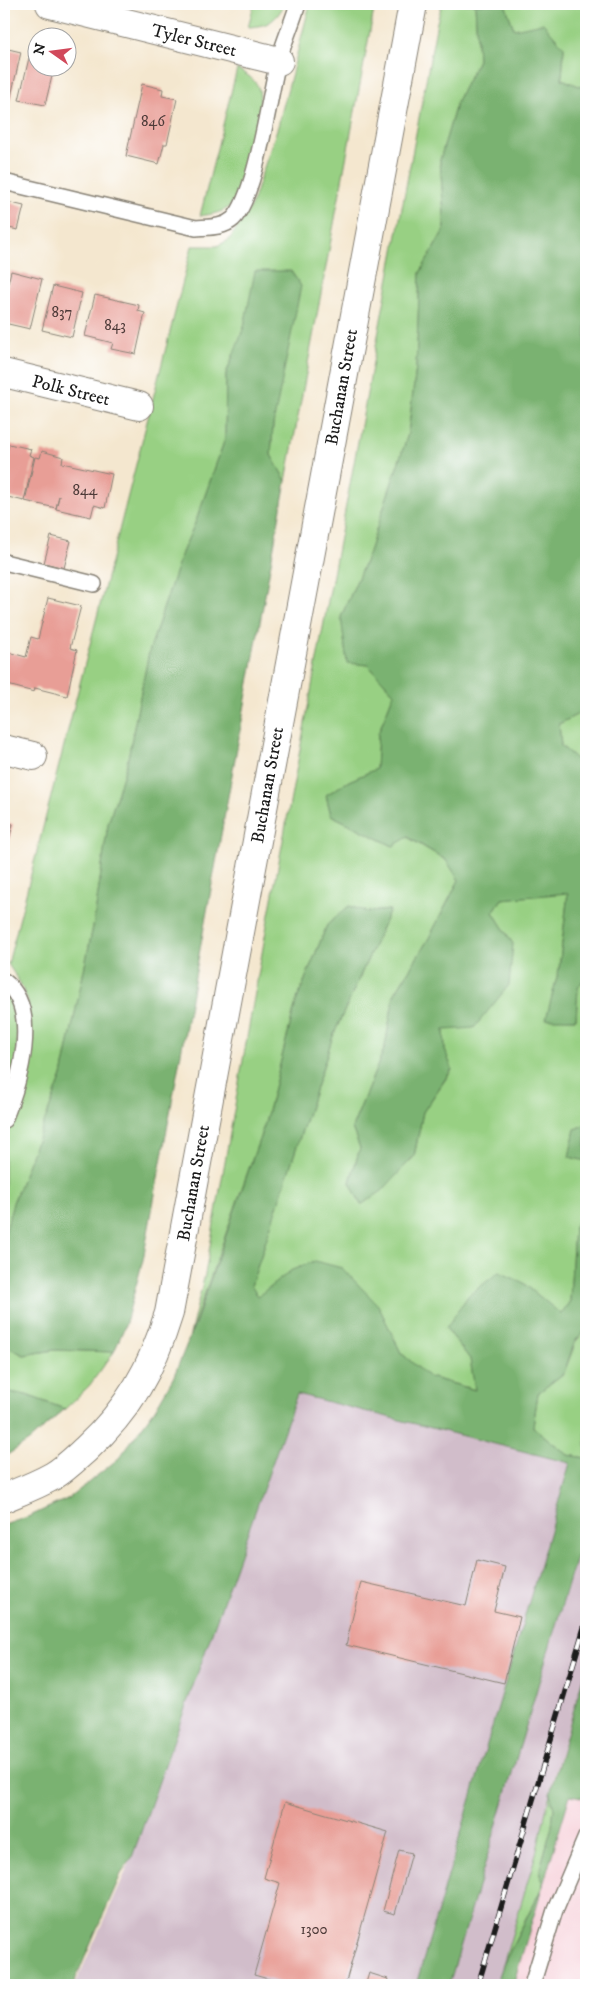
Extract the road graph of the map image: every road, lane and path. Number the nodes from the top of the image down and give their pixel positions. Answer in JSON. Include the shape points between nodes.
{"nodes":[{"id":1,"x":50,"y":4,"type":"edge"},
{"id":2,"x":298,"y":4,"type":"edge"},
{"id":3,"x":413,"y":4,"type":"edge"},
{"id":4,"x":279,"y":61,"type":"junction"},
{"id":5,"x":4,"y":182,"type":"edge"},
{"id":6,"x":4,"y":374,"type":"edge"},
{"id":7,"x":139,"y":406,"type":"dead end"},
{"id":8,"x":4,"y":562,"type":"edge"},
{"id":9,"x":94,"y":584,"type":"dead end"},
{"id":10,"x":4,"y":749,"type":"edge"},
{"id":11,"x":33,"y":756,"type":"dead end"},
{"id":12,"x":4,"y":981,"type":"edge"},
{"id":13,"x":4,"y":1120,"type":"edge"},
{"id":14,"x":4,"y":1498,"type":"edge"},
{"id":15,"x":586,"y":1837,"type":"edge"},
{"id":16,"x":532,"y":1985,"type":"edge"}],
"edges":[{"from":1,"to":4,"type":"street","name":"Tyler Street"},
{"from":2,"to":4,"type":"lane"},
{"from":3,"to":14,"type":"street","name":"Buchanan Street","via":[[169,1313],[144,1377],[98,1438],[54,1475]]},
{"from":4,"to":5,"type":"lane","via":[[252,178],[233,219],[224,225],[196,228]]},
{"from":6,"to":7,"type":"street","name":"Polk Street"},
{"from":8,"to":9,"type":"lane"},
{"from":10,"to":11,"type":"street"},
{"from":12,"to":13,"type":"lane","via":[[16,996],[25,1031],[17,1082]]},
{"from":15,"to":16,"type":"lane","via":[[555,1910]]}]}
